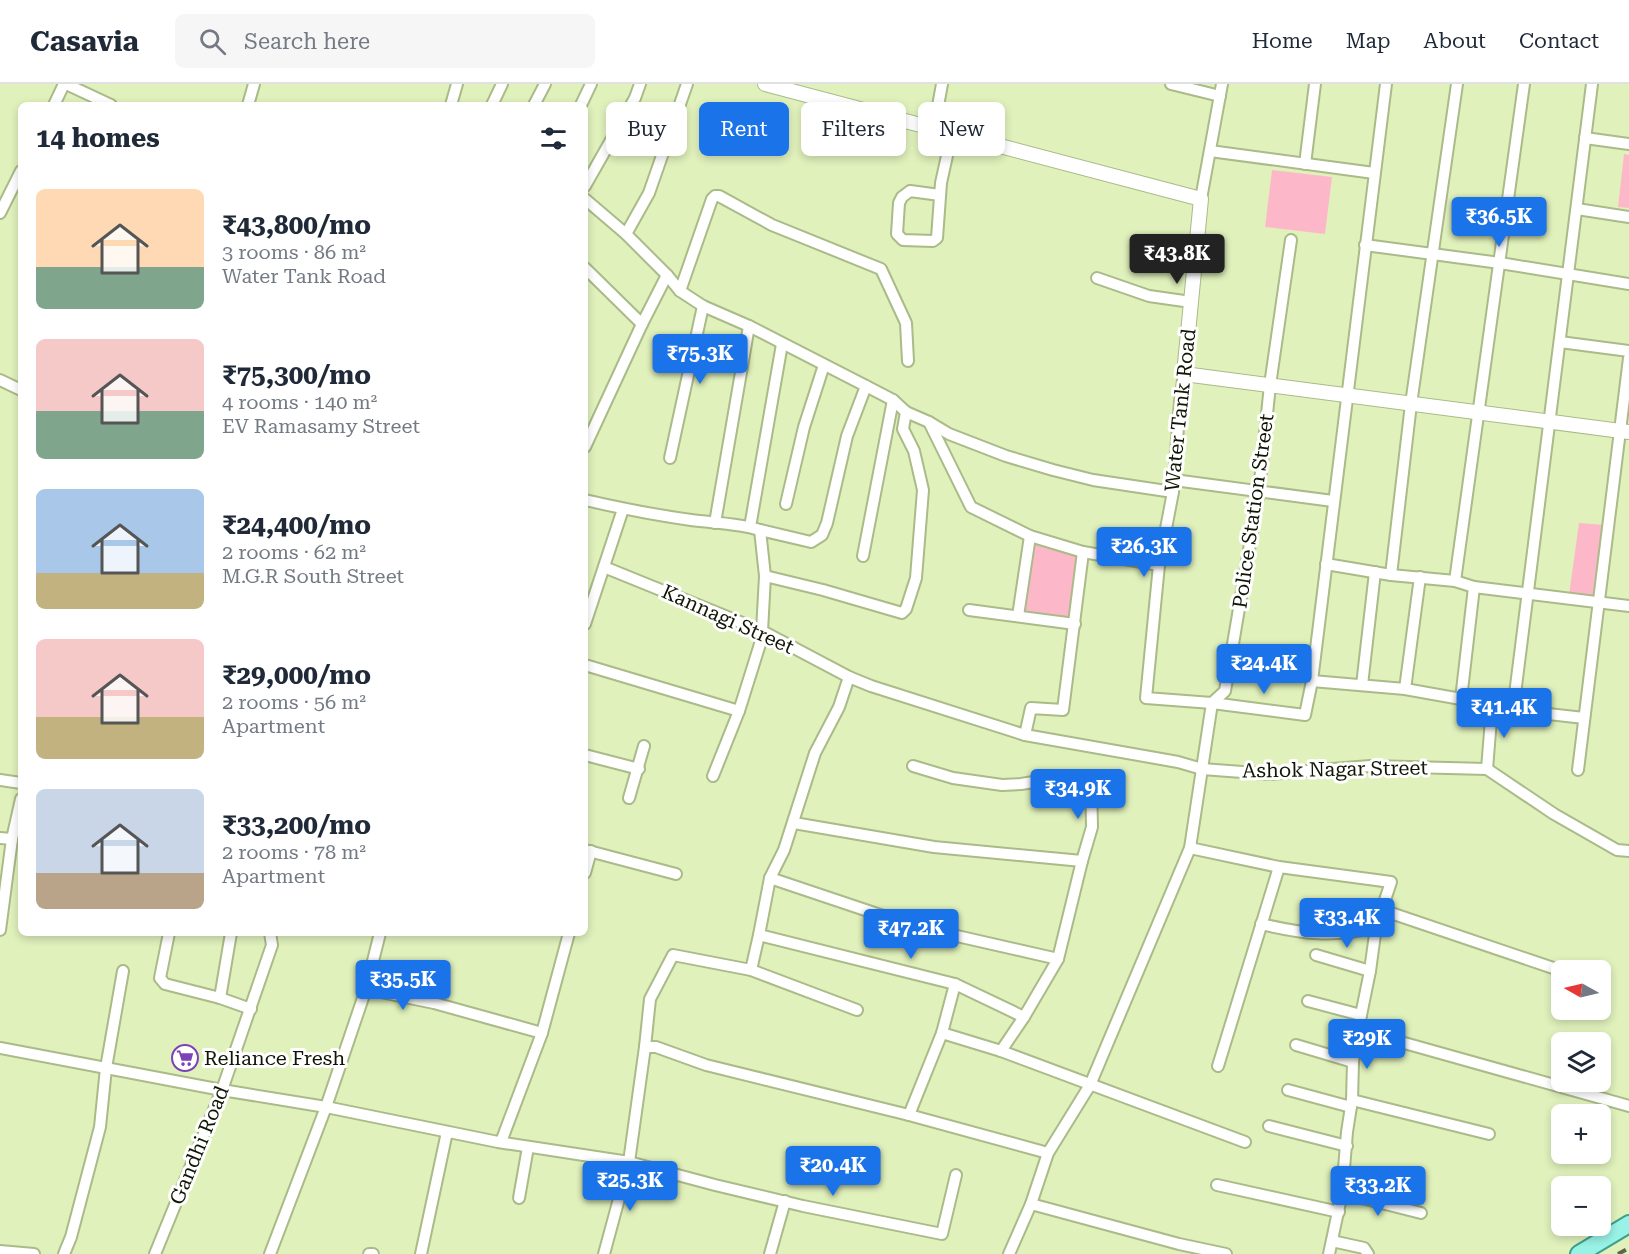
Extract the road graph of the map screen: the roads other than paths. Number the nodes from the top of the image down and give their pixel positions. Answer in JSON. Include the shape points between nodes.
{"nodes":[{"id":1,"x":65,"y":84,"type":"edge"},
{"id":2,"x":254,"y":84,"type":"edge"},
{"id":3,"x":457,"y":84,"type":"edge"},
{"id":4,"x":502,"y":84,"type":"edge"},
{"id":5,"x":545,"y":84,"type":"edge"},
{"id":6,"x":591,"y":84,"type":"edge"},
{"id":7,"x":640,"y":84,"type":"edge"},
{"id":8,"x":687,"y":84,"type":"edge"},
{"id":9,"x":765,"y":84,"type":"edge"},
{"id":10,"x":942,"y":84,"type":"edge"},
{"id":11,"x":1171,"y":84,"type":"edge"},
{"id":12,"x":1222,"y":84,"type":"edge"},
{"id":13,"x":1315,"y":84,"type":"edge"},
{"id":14,"x":1386,"y":84,"type":"edge"},
{"id":15,"x":1457,"y":84,"type":"edge"},
{"id":16,"x":1524,"y":84,"type":"edge"},
{"id":17,"x":1592,"y":84,"type":"edge"},
{"id":18,"x":1221,"y":96,"type":"junction"},
{"id":19,"x":56,"y":102,"type":"edge"},
{"id":20,"x":104,"y":102,"type":"edge"},
{"id":21,"x":249,"y":102,"type":"edge"},
{"id":22,"x":452,"y":102,"type":"edge"},
{"id":23,"x":493,"y":102,"type":"edge"},
{"id":24,"x":536,"y":102,"type":"edge"},
{"id":25,"x":582,"y":102,"type":"edge"},
{"id":26,"x":939,"y":102,"type":"edge"},
{"id":27,"x":918,"y":124,"type":"edge"},
{"id":28,"x":1585,"y":138,"type":"junction"},
{"id":29,"x":1629,"y":144,"type":"edge"},
{"id":30,"x":1005,"y":147,"type":"edge"},
{"id":31,"x":1210,"y":151,"type":"junction"},
{"id":32,"x":946,"y":156,"type":"edge"},
{"id":33,"x":1305,"y":164,"type":"junction"},
{"id":34,"x":1374,"y":173,"type":"junction"},
{"id":35,"x":18,"y":177,"type":"edge"},
{"id":36,"x":588,"y":181,"type":"edge"},
{"id":37,"x":940,"y":195,"type":"junction"},
{"id":38,"x":1201,"y":199,"type":"junction"},
{"id":39,"x":588,"y":202,"type":"edge"},
{"id":40,"x":1577,"y":209,"type":"junction"},
{"id":41,"x":0,"y":213,"type":"edge"},
{"id":42,"x":1629,"y":217,"type":"edge"},
{"id":43,"x":626,"y":234,"type":"junction"},
{"id":44,"x":1291,"y":240,"type":"dead end"},
{"id":45,"x":1365,"y":245,"type":"junction"},
{"id":46,"x":1433,"y":253,"type":"junction"},
{"id":47,"x":1500,"y":263,"type":"junction"},
{"id":48,"x":588,"y":274,"type":"edge"},
{"id":49,"x":667,"y":275,"type":"junction"},
{"id":50,"x":1569,"y":275,"type":"junction"},
{"id":51,"x":1097,"y":278,"type":"dead end"},
{"id":52,"x":1629,"y":284,"type":"edge"},
{"id":53,"x":680,"y":291,"type":"junction"},
{"id":54,"x":1191,"y":302,"type":"junction"},
{"id":55,"x":702,"y":306,"type":"junction"},
{"id":56,"x":642,"y":324,"type":"junction"},
{"id":57,"x":749,"y":326,"type":"junction"},
{"id":58,"x":1560,"y":342,"type":"junction"},
{"id":59,"x":782,"y":344,"type":"junction"},
{"id":60,"x":1629,"y":351,"type":"edge"},
{"id":61,"x":1629,"y":358,"type":"edge"},
{"id":62,"x":908,"y":362,"type":"dead end"},
{"id":63,"x":824,"y":365,"type":"junction"},
{"id":64,"x":1184,"y":374,"type":"junction"},
{"id":65,"x":0,"y":380,"type":"edge"},
{"id":66,"x":1270,"y":385,"type":"junction"},
{"id":67,"x":866,"y":386,"type":"junction"},
{"id":68,"x":1627,"y":386,"type":"edge"},
{"id":69,"x":18,"y":389,"type":"edge"},
{"id":70,"x":1346,"y":395,"type":"junction"},
{"id":71,"x":893,"y":400,"type":"junction"},
{"id":72,"x":1411,"y":404,"type":"junction"},
{"id":73,"x":906,"y":412,"type":"junction"},
{"id":74,"x":1479,"y":412,"type":"junction"},
{"id":75,"x":928,"y":422,"type":"junction"},
{"id":76,"x":1550,"y":422,"type":"junction"},
{"id":77,"x":1624,"y":431,"type":"edge"},
{"id":78,"x":588,"y":440,"type":"edge"},
{"id":79,"x":670,"y":458,"type":"dead end"},
{"id":80,"x":1173,"y":486,"type":"junction"},
{"id":81,"x":1259,"y":491,"type":"junction"},
{"id":82,"x":588,"y":501,"type":"edge"},
{"id":83,"x":1333,"y":501,"type":"junction"},
{"id":84,"x":786,"y":504,"type":"dead end"},
{"id":85,"x":623,"y":509,"type":"junction"},
{"id":86,"x":715,"y":523,"type":"junction"},
{"id":87,"x":755,"y":529,"type":"junction"},
{"id":88,"x":1030,"y":536,"type":"junction"},
{"id":89,"x":1083,"y":552,"type":"junction"},
{"id":90,"x":863,"y":556,"type":"dead end"},
{"id":91,"x":1326,"y":564,"type":"junction"},
{"id":92,"x":1159,"y":565,"type":"junction"},
{"id":93,"x":604,"y":567,"type":"junction"},
{"id":94,"x":1375,"y":572,"type":"junction"},
{"id":95,"x":1391,"y":574,"type":"junction"},
{"id":96,"x":765,"y":576,"type":"junction"},
{"id":97,"x":1420,"y":577,"type":"junction"},
{"id":98,"x":1455,"y":581,"type":"junction"},
{"id":99,"x":1474,"y":587,"type":"junction"},
{"id":100,"x":1528,"y":593,"type":"junction"},
{"id":101,"x":1598,"y":603,"type":"junction"},
{"id":102,"x":1629,"y":606,"type":"edge"},
{"id":103,"x":969,"y":610,"type":"dead end"},
{"id":104,"x":588,"y":615,"type":"edge"},
{"id":105,"x":1018,"y":616,"type":"junction"},
{"id":106,"x":1075,"y":624,"type":"junction"},
{"id":107,"x":762,"y":631,"type":"junction"},
{"id":108,"x":588,"y":666,"type":"edge"},
{"id":109,"x":849,"y":677,"type":"junction"},
{"id":110,"x":1312,"y":681,"type":"junction"},
{"id":111,"x":1362,"y":685,"type":"junction"},
{"id":112,"x":1405,"y":689,"type":"junction"},
{"id":113,"x":1461,"y":699,"type":"junction"},
{"id":114,"x":1212,"y":703,"type":"junction"},
{"id":115,"x":1492,"y":707,"type":"junction"},
{"id":116,"x":1513,"y":710,"type":"junction"},
{"id":117,"x":739,"y":711,"type":"junction"},
{"id":118,"x":1584,"y":718,"type":"junction"},
{"id":119,"x":1025,"y":735,"type":"junction"},
{"id":120,"x":644,"y":746,"type":"dead end"},
{"id":121,"x":588,"y":756,"type":"edge"},
{"id":122,"x":913,"y":766,"type":"dead end"},
{"id":123,"x":639,"y":769,"type":"junction"},
{"id":124,"x":1202,"y":769,"type":"junction"},
{"id":125,"x":1487,"y":769,"type":"junction"},
{"id":126,"x":1578,"y":770,"type":"dead end"},
{"id":127,"x":713,"y":776,"type":"dead end"},
{"id":128,"x":0,"y":780,"type":"edge"},
{"id":129,"x":18,"y":783,"type":"edge"},
{"id":130,"x":629,"y":798,"type":"dead end"},
{"id":131,"x":18,"y":812,"type":"edge"},
{"id":132,"x":794,"y":823,"type":"junction"},
{"id":133,"x":0,"y":838,"type":"edge"},
{"id":134,"x":12,"y":839,"type":"junction"},
{"id":135,"x":1190,"y":848,"type":"junction"},
{"id":136,"x":588,"y":851,"type":"edge"},
{"id":137,"x":1629,"y":851,"type":"edge"},
{"id":138,"x":1082,"y":861,"type":"junction"},
{"id":139,"x":1279,"y":867,"type":"junction"},
{"id":140,"x":676,"y":874,"type":"dead end"},
{"id":141,"x":770,"y":878,"type":"junction"},
{"id":142,"x":1382,"y":910,"type":"junction"},
{"id":143,"x":1261,"y":924,"type":"junction"},
{"id":144,"x":1376,"y":927,"type":"junction"},
{"id":145,"x":0,"y":930,"type":"edge"},
{"id":146,"x":759,"y":935,"type":"junction"},
{"id":147,"x":168,"y":936,"type":"edge"},
{"id":148,"x":230,"y":936,"type":"edge"},
{"id":149,"x":270,"y":936,"type":"edge"},
{"id":150,"x":379,"y":936,"type":"edge"},
{"id":151,"x":568,"y":936,"type":"edge"},
{"id":152,"x":1316,"y":955,"type":"dead end"},
{"id":153,"x":1058,"y":959,"type":"junction"},
{"id":154,"x":1551,"y":967,"type":"edge"},
{"id":155,"x":751,"y":970,"type":"junction"},
{"id":156,"x":123,"y":971,"type":"dead end"},
{"id":157,"x":1370,"y":971,"type":"junction"},
{"id":158,"x":955,"y":984,"type":"junction"},
{"id":159,"x":366,"y":989,"type":"junction"},
{"id":160,"x":220,"y":998,"type":"junction"},
{"id":161,"x":1308,"y":1001,"type":"dead end"},
{"id":162,"x":251,"y":1009,"type":"junction"},
{"id":163,"x":857,"y":1010,"type":"dead end"},
{"id":164,"x":1361,"y":1015,"type":"junction"},
{"id":165,"x":1024,"y":1017,"type":"junction"},
{"id":166,"x":1358,"y":1030,"type":"junction"},
{"id":167,"x":942,"y":1033,"type":"junction"},
{"id":168,"x":542,"y":1034,"type":"junction"},
{"id":169,"x":1296,"y":1045,"type":"dead end"},
{"id":170,"x":645,"y":1047,"type":"junction"},
{"id":171,"x":0,"y":1048,"type":"edge"},
{"id":172,"x":1001,"y":1051,"type":"junction"},
{"id":173,"x":1353,"y":1062,"type":"junction"},
{"id":174,"x":1218,"y":1065,"type":"dead end"},
{"id":175,"x":106,"y":1068,"type":"junction"},
{"id":176,"x":1090,"y":1085,"type":"junction"},
{"id":177,"x":222,"y":1090,"type":"junction"},
{"id":178,"x":1288,"y":1090,"type":"dead end"},
{"id":179,"x":1352,"y":1103,"type":"junction"},
{"id":180,"x":1629,"y":1106,"type":"edge"},
{"id":181,"x":326,"y":1107,"type":"junction"},
{"id":182,"x":909,"y":1115,"type":"junction"},
{"id":183,"x":1269,"y":1126,"type":"dead end"},
{"id":184,"x":447,"y":1132,"type":"junction"},
{"id":185,"x":1489,"y":1134,"type":"dead end"},
{"id":186,"x":501,"y":1142,"type":"junction"},
{"id":187,"x":1245,"y":1142,"type":"dead end"},
{"id":188,"x":1347,"y":1146,"type":"junction"},
{"id":189,"x":528,"y":1147,"type":"junction"},
{"id":190,"x":1048,"y":1153,"type":"junction"},
{"id":191,"x":629,"y":1161,"type":"junction"},
{"id":192,"x":956,"y":1175,"type":"dead end"},
{"id":193,"x":1217,"y":1185,"type":"dead end"},
{"id":194,"x":1342,"y":1193,"type":"junction"},
{"id":195,"x":519,"y":1198,"type":"dead end"},
{"id":196,"x":785,"y":1202,"type":"junction"},
{"id":197,"x":1031,"y":1204,"type":"junction"},
{"id":198,"x":1339,"y":1212,"type":"junction"},
{"id":199,"x":1421,"y":1214,"type":"dead end"},
{"id":200,"x":1629,"y":1224,"type":"edge"},
{"id":201,"x":1332,"y":1241,"type":"junction"},
{"id":202,"x":0,"y":1251,"type":"edge"},
{"id":203,"x":34,"y":1254,"type":"edge"},
{"id":204,"x":64,"y":1254,"type":"edge"},
{"id":205,"x":155,"y":1254,"type":"edge"},
{"id":206,"x":270,"y":1254,"type":"edge"},
{"id":207,"x":421,"y":1254,"type":"edge"},
{"id":208,"x":604,"y":1254,"type":"edge"},
{"id":209,"x":770,"y":1254,"type":"edge"},
{"id":210,"x":1009,"y":1254,"type":"edge"},
{"id":211,"x":1226,"y":1254,"type":"edge"},
{"id":212,"x":1329,"y":1254,"type":"edge"},
{"id":213,"x":1368,"y":1254,"type":"edge"},
{"id":214,"x":1579,"y":1254,"type":"edge"}],
"edges":[{"from":1,"to":19,"type":"street"},
{"from":1,"to":20,"type":"street"},
{"from":2,"to":21,"type":"street"},
{"from":3,"to":22,"type":"street"},
{"from":4,"to":23,"type":"street"},
{"from":5,"to":24,"type":"street"},
{"from":6,"to":25,"type":"street"},
{"from":7,"to":36,"type":"street"},
{"from":8,"to":43,"type":"street","via":[[649,193]]},
{"from":9,"to":27,"type":"street"},
{"from":10,"to":26,"type":"street"},
{"from":11,"to":18,"type":"street"},
{"from":12,"to":18,"type":"street"},
{"from":13,"to":33,"type":"street"},
{"from":14,"to":34,"type":"street"},
{"from":15,"to":46,"type":"street"},
{"from":16,"to":47,"type":"street"},
{"from":17,"to":28,"type":"street"},
{"from":18,"to":31,"type":"street"},
{"from":28,"to":29,"type":"street"},
{"from":28,"to":40,"type":"street"},
{"from":30,"to":38,"type":"street"},
{"from":31,"to":33,"type":"street"},
{"from":31,"to":38,"type":"street"},
{"from":32,"to":37,"type":"street"},
{"from":33,"to":34,"type":"street"},
{"from":34,"to":45,"type":"street"},
{"from":35,"to":41,"type":"street"},
{"from":37,"to":37,"type":"street","via":[[937,238],[903,240],[897,234],[902,197],[910,191]]},
{"from":38,"to":54,"type":"street","name":"Water Tank Road"},
{"from":39,"to":43,"type":"street"},
{"from":40,"to":42,"type":"street"},
{"from":40,"to":50,"type":"street"},
{"from":43,"to":49,"type":"street"},
{"from":44,"to":66,"type":"street","name":"Police Station Street"},
{"from":45,"to":46,"type":"street"},
{"from":45,"to":70,"type":"street"},
{"from":46,"to":47,"type":"street"},
{"from":46,"to":72,"type":"street"},
{"from":47,"to":50,"type":"street"},
{"from":47,"to":74,"type":"street"},
{"from":48,"to":56,"type":"street"},
{"from":49,"to":53,"type":"street"},
{"from":49,"to":56,"type":"street"},
{"from":50,"to":52,"type":"street"},
{"from":50,"to":58,"type":"street"},
{"from":51,"to":54,"type":"street","via":[[1149,296]]},
{"from":53,"to":55,"type":"street"},
{"from":53,"to":62,"type":"street","via":[[712,199],[719,196],[771,225],[881,269],[906,323]]},
{"from":54,"to":64,"type":"street","name":"Water Tank Road"},
{"from":55,"to":57,"type":"street"},
{"from":55,"to":79,"type":"street"},
{"from":56,"to":78,"type":"street"},
{"from":57,"to":59,"type":"street"},
{"from":57,"to":86,"type":"street"},
{"from":58,"to":60,"type":"street"},
{"from":58,"to":76,"type":"street"},
{"from":59,"to":63,"type":"street"},
{"from":59,"to":87,"type":"street"},
{"from":61,"to":68,"type":"street"},
{"from":63,"to":67,"type":"street"},
{"from":63,"to":84,"type":"street"},
{"from":64,"to":66,"type":"street"},
{"from":64,"to":80,"type":"street","name":"Water Tank Road"},
{"from":65,"to":69,"type":"street"},
{"from":66,"to":70,"type":"street"},
{"from":66,"to":81,"type":"street","name":"Police Station Street"},
{"from":67,"to":71,"type":"street"},
{"from":67,"to":87,"type":"street","via":[[847,436],[822,535],[811,542]]},
{"from":68,"to":77,"type":"street"},
{"from":70,"to":72,"type":"street"},
{"from":70,"to":83,"type":"street"},
{"from":71,"to":73,"type":"street"},
{"from":71,"to":90,"type":"street"},
{"from":72,"to":74,"type":"street"},
{"from":72,"to":95,"type":"street"},
{"from":73,"to":75,"type":"street"},
{"from":73,"to":96,"type":"street","via":[[903,429],[914,451],[923,490],[916,579],[906,609],[902,613]]},
{"from":74,"to":76,"type":"street"},
{"from":74,"to":98,"type":"street"},
{"from":75,"to":80,"type":"street","via":[[949,435],[1053,470],[1093,480]]},
{"from":75,"to":88,"type":"street","via":[[971,507]]},
{"from":76,"to":77,"type":"street"},
{"from":76,"to":100,"type":"street"},
{"from":77,"to":101,"type":"street"},
{"from":80,"to":81,"type":"street"},
{"from":80,"to":92,"type":"street","name":"Water Tank Road"},
{"from":81,"to":83,"type":"street"},
{"from":81,"to":114,"type":"street","name":"Police Station Street","via":[[1225,691]]},
{"from":82,"to":85,"type":"street"},
{"from":83,"to":91,"type":"street"},
{"from":85,"to":86,"type":"street"},
{"from":85,"to":93,"type":"street"},
{"from":86,"to":87,"type":"street"},
{"from":87,"to":96,"type":"street"},
{"from":88,"to":89,"type":"street"},
{"from":88,"to":105,"type":"street"},
{"from":89,"to":92,"type":"street"},
{"from":89,"to":106,"type":"street"},
{"from":91,"to":94,"type":"street"},
{"from":91,"to":110,"type":"street"},
{"from":92,"to":114,"type":"street","name":"Water Tank Road","via":[[1146,698]]},
{"from":93,"to":104,"type":"street"},
{"from":93,"to":107,"type":"street","name":"Kannagi Street"},
{"from":94,"to":95,"type":"street"},
{"from":94,"to":111,"type":"street"},
{"from":95,"to":97,"type":"street"},
{"from":96,"to":107,"type":"street"},
{"from":97,"to":98,"type":"street"},
{"from":97,"to":112,"type":"street"},
{"from":98,"to":99,"type":"street"},
{"from":99,"to":100,"type":"street"},
{"from":99,"to":113,"type":"street"},
{"from":100,"to":101,"type":"street"},
{"from":100,"to":116,"type":"street"},
{"from":101,"to":102,"type":"street"},
{"from":101,"to":118,"type":"street"},
{"from":103,"to":105,"type":"street"},
{"from":105,"to":106,"type":"street"},
{"from":106,"to":119,"type":"street","via":[[1063,710],[1031,708]]},
{"from":107,"to":109,"type":"street","name":"Kannagi Street"},
{"from":107,"to":117,"type":"street"},
{"from":108,"to":117,"type":"street"},
{"from":109,"to":119,"type":"street","name":"Ashok Nagar Street"},
{"from":109,"to":132,"type":"street","via":[[839,707],[815,753]]},
{"from":110,"to":111,"type":"street"},
{"from":110,"to":114,"type":"street","via":[[1305,715]]},
{"from":111,"to":112,"type":"street"},
{"from":112,"to":113,"type":"street"},
{"from":113,"to":115,"type":"street"},
{"from":114,"to":124,"type":"street"},
{"from":115,"to":116,"type":"street"},
{"from":115,"to":125,"type":"street"},
{"from":116,"to":118,"type":"street"},
{"from":117,"to":127,"type":"street"},
{"from":118,"to":126,"type":"street"},
{"from":119,"to":124,"type":"street","name":"Ashok Nagar Street"},
{"from":120,"to":123,"type":"street"},
{"from":121,"to":123,"type":"street"},
{"from":122,"to":138,"type":"street","via":[[953,778],[1002,785],[1090,782],[1092,827]]},
{"from":123,"to":130,"type":"street"},
{"from":124,"to":125,"type":"street","name":"Ashok Nagar Street","via":[[1269,774],[1370,766]]},
{"from":124,"to":135,"type":"street"},
{"from":125,"to":137,"type":"street","via":[[1554,814],[1617,850]]},
{"from":128,"to":129,"type":"street"},
{"from":131,"to":134,"type":"street"},
{"from":132,"to":138,"type":"street","via":[[934,847]]},
{"from":132,"to":141,"type":"street"},
{"from":133,"to":134,"type":"street"},
{"from":134,"to":145,"type":"street"},
{"from":135,"to":139,"type":"street"},
{"from":135,"to":176,"type":"street"},
{"from":136,"to":140,"type":"street"},
{"from":138,"to":153,"type":"street"},
{"from":139,"to":142,"type":"street","via":[[1391,882]]},
{"from":139,"to":143,"type":"street"},
{"from":141,"to":146,"type":"street"},
{"from":141,"to":153,"type":"street","via":[[913,926]]},
{"from":142,"to":144,"type":"street"},
{"from":142,"to":154,"type":"street"},
{"from":143,"to":144,"type":"street","via":[[1324,934]]},
{"from":143,"to":174,"type":"street"},
{"from":144,"to":157,"type":"street"},
{"from":146,"to":155,"type":"street"},
{"from":146,"to":158,"type":"street"},
{"from":147,"to":160,"type":"street","via":[[160,978],[165,984]]},
{"from":148,"to":160,"type":"street"},
{"from":149,"to":162,"type":"street","name":"Gandhi Road","via":[[272,945]]},
{"from":150,"to":159,"type":"street"},
{"from":151,"to":168,"type":"street"},
{"from":152,"to":157,"type":"street"},
{"from":153,"to":165,"type":"street"},
{"from":155,"to":163,"type":"street"},
{"from":155,"to":170,"type":"street","via":[[673,955],[650,999]]},
{"from":156,"to":175,"type":"street"},
{"from":157,"to":164,"type":"street"},
{"from":158,"to":165,"type":"street"},
{"from":158,"to":167,"type":"street"},
{"from":159,"to":168,"type":"street","via":[[434,1003]]},
{"from":159,"to":181,"type":"street"},
{"from":160,"to":162,"type":"street"},
{"from":161,"to":164,"type":"street"},
{"from":162,"to":177,"type":"street","name":"Gandhi Road"},
{"from":164,"to":166,"type":"street"},
{"from":165,"to":172,"type":"street"},
{"from":166,"to":173,"type":"street"},
{"from":166,"to":180,"type":"street"},
{"from":167,"to":172,"type":"street"},
{"from":167,"to":182,"type":"street"},
{"from":168,"to":186,"type":"street"},
{"from":169,"to":173,"type":"street"},
{"from":170,"to":182,"type":"street"},
{"from":170,"to":191,"type":"street"},
{"from":171,"to":175,"type":"street"},
{"from":172,"to":176,"type":"street"},
{"from":173,"to":179,"type":"street"},
{"from":175,"to":177,"type":"street"},
{"from":175,"to":204,"type":"street","via":[[100,1127]]},
{"from":176,"to":187,"type":"street"},
{"from":176,"to":190,"type":"street"},
{"from":177,"to":181,"type":"street"},
{"from":177,"to":205,"type":"street","name":"Gandhi Road"},
{"from":178,"to":179,"type":"street"},
{"from":179,"to":185,"type":"street"},
{"from":179,"to":188,"type":"street"},
{"from":181,"to":184,"type":"street"},
{"from":181,"to":206,"type":"street"},
{"from":182,"to":190,"type":"street"},
{"from":183,"to":188,"type":"street"},
{"from":184,"to":186,"type":"street"},
{"from":184,"to":207,"type":"street"},
{"from":186,"to":189,"type":"street"},
{"from":188,"to":194,"type":"street"},
{"from":189,"to":191,"type":"street"},
{"from":189,"to":195,"type":"street"},
{"from":190,"to":197,"type":"street"},
{"from":191,"to":196,"type":"street"},
{"from":191,"to":208,"type":"street"},
{"from":192,"to":196,"type":"street","via":[[942,1234]]},
{"from":193,"to":198,"type":"street"},
{"from":194,"to":198,"type":"street"},
{"from":194,"to":199,"type":"street"},
{"from":196,"to":209,"type":"street"},
{"from":197,"to":210,"type":"street"},
{"from":197,"to":211,"type":"street"},
{"from":198,"to":201,"type":"street"},
{"from":200,"to":214,"type":"main road"},
{"from":201,"to":212,"type":"street"},
{"from":201,"to":213,"type":"street","via":[[1364,1248]]},
{"from":202,"to":203,"type":"street"}]}
